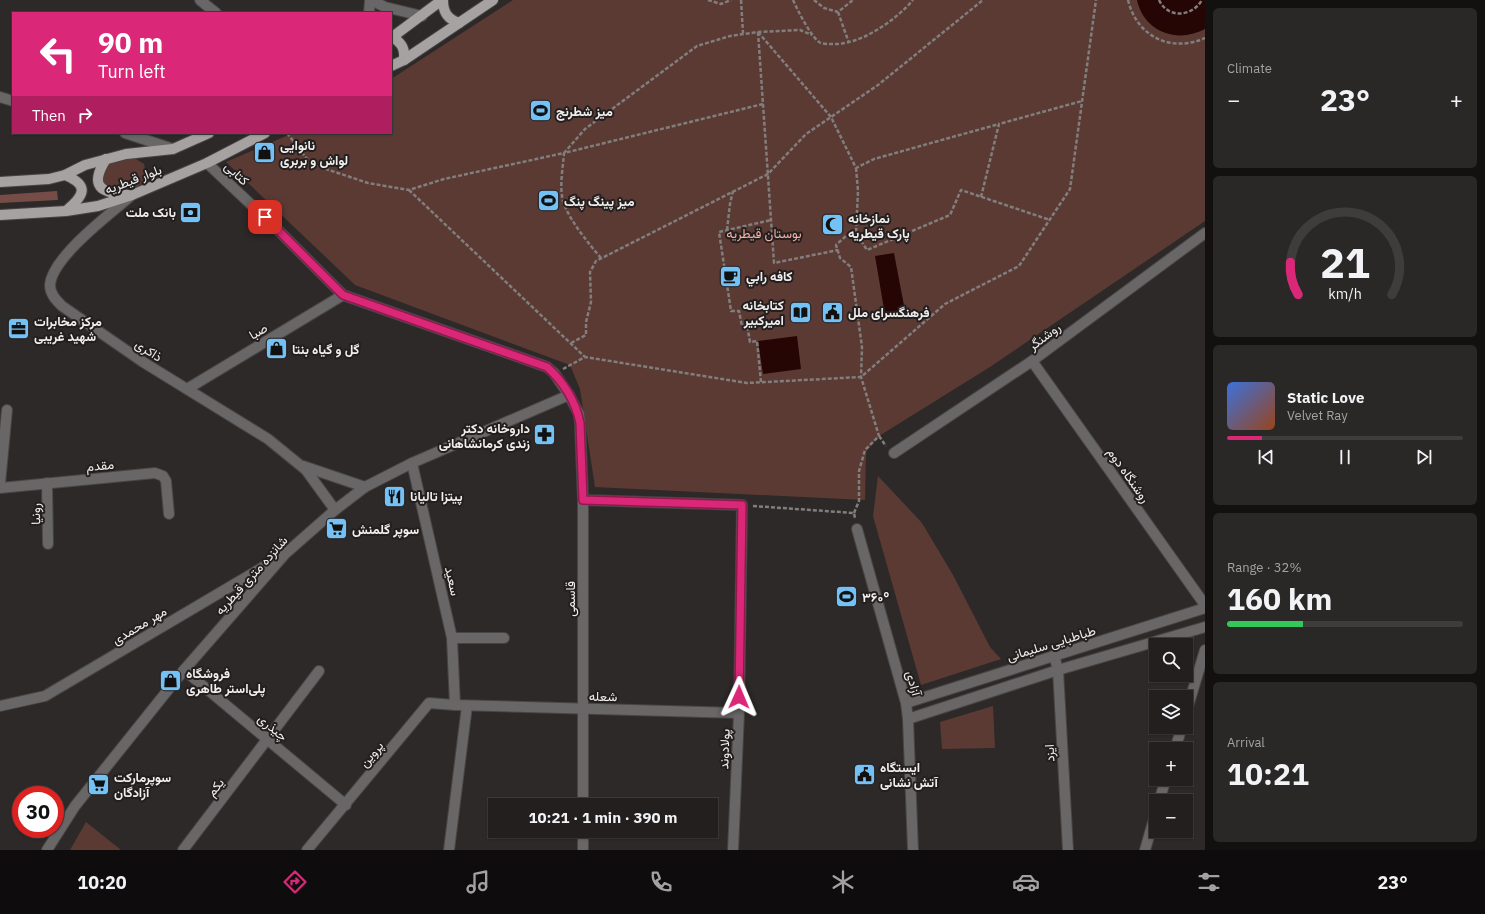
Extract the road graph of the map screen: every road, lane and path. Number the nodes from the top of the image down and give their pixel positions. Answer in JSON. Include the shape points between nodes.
{"nodes":[{"id":1,"x":200,"y":0,"type":"edge"},
{"id":2,"x":370,"y":0,"type":"edge"},
{"id":3,"x":443,"y":0,"type":"edge"},
{"id":4,"x":493,"y":0,"type":"edge"},
{"id":5,"x":708,"y":0,"type":"edge"},
{"id":6,"x":731,"y":0,"type":"edge"},
{"id":7,"x":740,"y":0,"type":"edge"},
{"id":8,"x":793,"y":0,"type":"edge"},
{"id":9,"x":814,"y":0,"type":"edge"},
{"id":10,"x":853,"y":0,"type":"edge"},
{"id":11,"x":913,"y":0,"type":"edge"},
{"id":12,"x":983,"y":0,"type":"edge"},
{"id":13,"x":1096,"y":0,"type":"edge"},
{"id":14,"x":1128,"y":0,"type":"edge"},
{"id":15,"x":1159,"y":0,"type":"edge"},
{"id":16,"x":1202,"y":0,"type":"edge"},
{"id":17,"x":210,"y":11,"type":"edge"},
{"id":18,"x":370,"y":12,"type":"edge"},
{"id":19,"x":838,"y":12,"type":"junction"},
{"id":20,"x":422,"y":16,"type":"junction"},
{"id":21,"x":459,"y":23,"type":"junction"},
{"id":22,"x":758,"y":32,"type":"junction"},
{"id":23,"x":742,"y":33,"type":"junction"},
{"id":24,"x":812,"y":35,"type":"junction"},
{"id":25,"x":392,"y":38,"type":"edge"},
{"id":26,"x":1205,"y":38,"type":"edge"},
{"id":27,"x":849,"y":43,"type":"junction"},
{"id":28,"x":404,"y":60,"type":"junction"},
{"id":29,"x":392,"y":66,"type":"edge"},
{"id":30,"x":0,"y":97,"type":"edge"},
{"id":31,"x":12,"y":101,"type":"edge"},
{"id":32,"x":1082,"y":101,"type":"junction"},
{"id":33,"x":763,"y":104,"type":"junction"},
{"id":34,"x":831,"y":117,"type":"junction"},
{"id":35,"x":998,"y":124,"type":"junction"},
{"id":36,"x":128,"y":134,"type":"edge"},
{"id":37,"x":207,"y":134,"type":"edge"},
{"id":38,"x":263,"y":134,"type":"edge"},
{"id":39,"x":288,"y":134,"type":"edge"},
{"id":40,"x":173,"y":149,"type":"junction"},
{"id":41,"x":564,"y":153,"type":"junction"},
{"id":42,"x":106,"y":159,"type":"junction"},
{"id":43,"x":207,"y":163,"type":"junction"},
{"id":44,"x":856,"y":168,"type":"junction"},
{"id":45,"x":768,"y":174,"type":"junction"},
{"id":46,"x":65,"y":175,"type":"junction"},
{"id":47,"x":0,"y":182,"type":"edge"},
{"id":48,"x":409,"y":190,"type":"junction"},
{"id":49,"x":734,"y":191,"type":"junction"},
{"id":50,"x":132,"y":196,"type":"junction"},
{"id":51,"x":981,"y":196,"type":"junction"},
{"id":52,"x":66,"y":211,"type":"junction"},
{"id":53,"x":0,"y":215,"type":"edge"},
{"id":54,"x":771,"y":220,"type":"junction"},
{"id":55,"x":1050,"y":220,"type":"junction"},
{"id":56,"x":727,"y":230,"type":"junction"},
{"id":57,"x":856,"y":232,"type":"junction"},
{"id":58,"x":1204,"y":234,"type":"edge"},
{"id":59,"x":838,"y":250,"type":"junction"},
{"id":60,"x":601,"y":258,"type":"junction"},
{"id":61,"x":343,"y":295,"type":"junction"},
{"id":62,"x":571,"y":343,"type":"junction"},
{"id":63,"x":585,"y":356,"type":"junction"},
{"id":64,"x":1032,"y":361,"type":"junction"},
{"id":65,"x":554,"y":374,"type":"junction"},
{"id":66,"x":861,"y":377,"type":"junction"},
{"id":67,"x":761,"y":382,"type":"junction"},
{"id":68,"x":187,"y":389,"type":"junction"},
{"id":69,"x":569,"y":395,"type":"junction"},
{"id":70,"x":7,"y":410,"type":"dead end"},
{"id":71,"x":894,"y":453,"type":"dead end"},
{"id":72,"x":412,"y":463,"type":"junction"},
{"id":73,"x":301,"y":466,"type":"junction"},
{"id":74,"x":47,"y":483,"type":"junction"},
{"id":75,"x":0,"y":484,"type":"edge"},
{"id":76,"x":365,"y":487,"type":"junction"},
{"id":77,"x":0,"y":488,"type":"edge"},
{"id":78,"x":583,"y":500,"type":"junction"},
{"id":79,"x":742,"y":505,"type":"junction"},
{"id":80,"x":335,"y":510,"type":"junction"},
{"id":81,"x":854,"y":513,"type":"junction"},
{"id":82,"x":169,"y":514,"type":"dead end"},
{"id":83,"x":857,"y":529,"type":"joint"},
{"id":84,"x":48,"y":544,"type":"dead end"},
{"id":85,"x":285,"y":554,"type":"junction"},
{"id":86,"x":1205,"y":605,"type":"edge"},
{"id":87,"x":1205,"y":608,"type":"edge"},
{"id":88,"x":1205,"y":627,"type":"edge"},
{"id":89,"x":452,"y":638,"type":"junction"},
{"id":90,"x":504,"y":638,"type":"dead end"},
{"id":91,"x":1205,"y":650,"type":"edge"},
{"id":92,"x":1054,"y":655,"type":"junction"},
{"id":93,"x":184,"y":670,"type":"junction"},
{"id":94,"x":1058,"y":670,"type":"junction"},
{"id":95,"x":320,"y":672,"type":"dead end"},
{"id":96,"x":1193,"y":690,"type":"edge"},
{"id":97,"x":906,"y":703,"type":"junction"},
{"id":98,"x":455,"y":705,"type":"junction"},
{"id":99,"x":0,"y":706,"type":"edge"},
{"id":100,"x":467,"y":706,"type":"junction"},
{"id":101,"x":583,"y":709,"type":"junction"},
{"id":102,"x":739,"y":712,"type":"junction"},
{"id":103,"x":908,"y":719,"type":"junction"},
{"id":104,"x":267,"y":740,"type":"junction"},
{"id":105,"x":583,"y":798,"type":"edge"},
{"id":106,"x":346,"y":805,"type":"junction"},
{"id":107,"x":1149,"y":834,"type":"edge"},
{"id":108,"x":583,"y":838,"type":"edge"},
{"id":109,"x":48,"y":850,"type":"edge"},
{"id":110,"x":183,"y":850,"type":"edge"},
{"id":111,"x":307,"y":850,"type":"edge"},
{"id":112,"x":449,"y":850,"type":"edge"},
{"id":113,"x":583,"y":850,"type":"edge"},
{"id":114,"x":733,"y":850,"type":"edge"},
{"id":115,"x":913,"y":850,"type":"edge"},
{"id":116,"x":1068,"y":850,"type":"edge"},
{"id":117,"x":1144,"y":850,"type":"edge"}],
"edges":[{"from":1,"to":17,"type":"street"},
{"from":2,"to":18,"type":"street"},
{"from":2,"to":20,"type":"street","via":[[385,7]]},
{"from":3,"to":20,"type":"main road"},
{"from":3,"to":21,"type":"main road","via":[[446,15]]},
{"from":4,"to":21,"type":"main road"},
{"from":5,"to":6,"type":"path","via":[[721,4]]},
{"from":7,"to":23,"type":"path"},
{"from":8,"to":24,"type":"path"},
{"from":9,"to":19,"type":"path","via":[[824,8]]},
{"from":10,"to":19,"type":"path"},
{"from":11,"to":27,"type":"path","via":[[871,34]]},
{"from":12,"to":34,"type":"path","via":[[878,85]]},
{"from":13,"to":32,"type":"path"},
{"from":14,"to":26,"type":"path","via":[[1139,24],[1162,41],[1189,44]]},
{"from":15,"to":16,"type":"path","via":[[1170,12],[1185,14],[1198,7]]},
{"from":19,"to":27,"type":"path"},
{"from":20,"to":25,"type":"main road"},
{"from":21,"to":28,"type":"main road"},
{"from":22,"to":23,"type":"path"},
{"from":22,"to":24,"type":"path","via":[[800,30]]},
{"from":22,"to":33,"type":"path"},
{"from":22,"to":34,"type":"path"},
{"from":23,"to":41,"type":"path","via":[[697,46],[585,129]]},
{"from":24,"to":27,"type":"path","via":[[820,43]]},
{"from":25,"to":28,"type":"main road","via":[[404,47]]},
{"from":28,"to":29,"type":"main road"},
{"from":30,"to":31,"type":"street"},
{"from":32,"to":35,"type":"path"},
{"from":32,"to":55,"type":"path","via":[[1070,189]]},
{"from":33,"to":41,"type":"path"},
{"from":33,"to":45,"type":"path"},
{"from":34,"to":44,"type":"path"},
{"from":34,"to":45,"type":"path","via":[[806,134]]},
{"from":35,"to":44,"type":"path","via":[[874,159]]},
{"from":35,"to":51,"type":"path"},
{"from":36,"to":40,"type":"street"},
{"from":37,"to":40,"type":"main road","name":"بلوار قیطریه"},
{"from":38,"to":43,"type":"main road","name":"بلوار قیطریه"},
{"from":39,"to":48,"type":"path","via":[[311,164],[368,184]]},
{"from":40,"to":42,"type":"main road","name":"بلوار قیطریه"},
{"from":41,"to":48,"type":"path","via":[[444,179]]},
{"from":41,"to":60,"type":"path","via":[[562,197],[567,211]]},
{"from":42,"to":46,"type":"main road","name":"بلوار قیطریه","via":[[85,165]]},
{"from":42,"to":50,"type":"main road","via":[[99,170],[100,187],[107,193]]},
{"from":43,"to":50,"type":"main road","name":"بلوار قیطریه"},
{"from":43,"to":61,"type":"street","name":"کتابی"},
{"from":44,"to":57,"type":"path"},
{"from":45,"to":49,"type":"path"},
{"from":45,"to":54,"type":"path"},
{"from":46,"to":47,"type":"main road","name":"بلوار قیطریه","via":[[49,179]]},
{"from":46,"to":52,"type":"main road","via":[[79,183],[82,189],[77,202]]},
{"from":48,"to":62,"type":"path"},
{"from":49,"to":56,"type":"path"},
{"from":49,"to":60,"type":"path"},
{"from":50,"to":52,"type":"main road","name":"بلوار قیطریه","via":[[98,206]]},
{"from":50,"to":68,"type":"street","name":"ذاکری","via":[[63,258],[53,272],[50,286],[54,297],[62,306]]},
{"from":51,"to":55,"type":"path"},
{"from":51,"to":57,"type":"path","via":[[961,190],[950,216],[867,250]]},
{"from":52,"to":53,"type":"main road","name":"بلوار قیطریه"},
{"from":54,"to":56,"type":"path"},
{"from":54,"to":59,"type":"path","via":[[774,263]]},
{"from":55,"to":66,"type":"path","via":[[1019,266],[944,304]]},
{"from":56,"to":67,"type":"path","via":[[719,232],[731,312],[739,311],[742,326],[747,325],[750,342],[757,342]]},
{"from":57,"to":59,"type":"path","via":[[846,236],[836,246]]},
{"from":58,"to":64,"type":"street","name":"روشنگر"},
{"from":59,"to":66,"type":"path","via":[[840,258],[851,267],[862,347]]},
{"from":60,"to":62,"type":"path","via":[[596,261],[590,272],[591,302],[586,335]]},
{"from":61,"to":65,"type":"street","name":"کتابی","via":[[547,367]]},
{"from":61,"to":68,"type":"street","name":"صبا"},
{"from":62,"to":63,"type":"path"},
{"from":63,"to":65,"type":"path"},
{"from":63,"to":67,"type":"path","via":[[747,383]]},
{"from":64,"to":71,"type":"street","name":"روشنگر"},
{"from":64,"to":86,"type":"street","name":"روشنگاه دوم"},
{"from":65,"to":69,"type":"street","name":"کتابی"},
{"from":66,"to":67,"type":"path"},
{"from":66,"to":81,"type":"path","via":[[879,436],[865,450],[859,471],[859,501]]},
{"from":68,"to":73,"type":"street","name":"ذاکری","via":[[268,439]]},
{"from":69,"to":72,"type":"street","name":"شانزده متری قیطریه"},
{"from":69,"to":78,"type":"street","name":"قاسمی","via":[[579,414]]},
{"from":70,"to":75,"type":"street"},
{"from":72,"to":76,"type":"street","name":"شانزده متری قیطریه"},
{"from":72,"to":89,"type":"street","name":"سعید"},
{"from":73,"to":76,"type":"street"},
{"from":73,"to":80,"type":"street","name":"ذاکری"},
{"from":74,"to":77,"type":"street","name":"مقدم"},
{"from":74,"to":82,"type":"street","name":"مقدم","via":[[155,473],[163,476],[166,481]]},
{"from":74,"to":84,"type":"street","name":"رونیا"},
{"from":76,"to":80,"type":"street","name":"شانزده متری قیطریه"},
{"from":78,"to":79,"type":"street"},
{"from":78,"to":101,"type":"street","name":"قاسمی"},
{"from":79,"to":81,"type":"path"},
{"from":79,"to":102,"type":"street","name":"پولادوند"},
{"from":80,"to":85,"type":"street","name":"شانزده متری قیطریه"},
{"from":81,"to":83,"type":"path"},
{"from":83,"to":97,"type":"street","name":"آزادی"},
{"from":85,"to":93,"type":"street","name":"شانزده متری قیطریه"},
{"from":85,"to":99,"type":"street","name":"مهر محمدی","via":[[45,696]]},
{"from":87,"to":92,"type":"street","name":"طباطبایی سلیمانی"},
{"from":88,"to":94,"type":"street"},
{"from":89,"to":90,"type":"street"},
{"from":89,"to":98,"type":"street","name":"سعید"},
{"from":91,"to":96,"type":"street"},
{"from":92,"to":94,"type":"street","name":"ایزد"},
{"from":92,"to":97,"type":"street","name":"طباطبایی سلیمانی"},
{"from":93,"to":104,"type":"street","name":"چیذری"},
{"from":93,"to":109,"type":"street","name":"شانزده متری قیطریه","via":[[75,806]]},
{"from":94,"to":103,"type":"street"},
{"from":94,"to":116,"type":"street","name":"ایزد"},
{"from":95,"to":104,"type":"street","name":"یکم"},
{"from":97,"to":103,"type":"street","name":"آزادی"},
{"from":98,"to":100,"type":"street","name":"پروین"},
{"from":98,"to":106,"type":"street","name":"پروین","via":[[429,703]]},
{"from":100,"to":101,"type":"street","name":"شعله"},
{"from":100,"to":112,"type":"street"},
{"from":101,"to":102,"type":"street","name":"شعله"},
{"from":101,"to":105,"type":"street","name":"قاسمی"},
{"from":102,"to":114,"type":"street","name":"پولادوند"},
{"from":103,"to":115,"type":"street","name":"آزادی"},
{"from":104,"to":106,"type":"street","name":"چیذری"},
{"from":104,"to":110,"type":"street","name":"یکم"},
{"from":106,"to":111,"type":"street","name":"پروین"},
{"from":107,"to":117,"type":"street"},
{"from":108,"to":113,"type":"street"}]}
